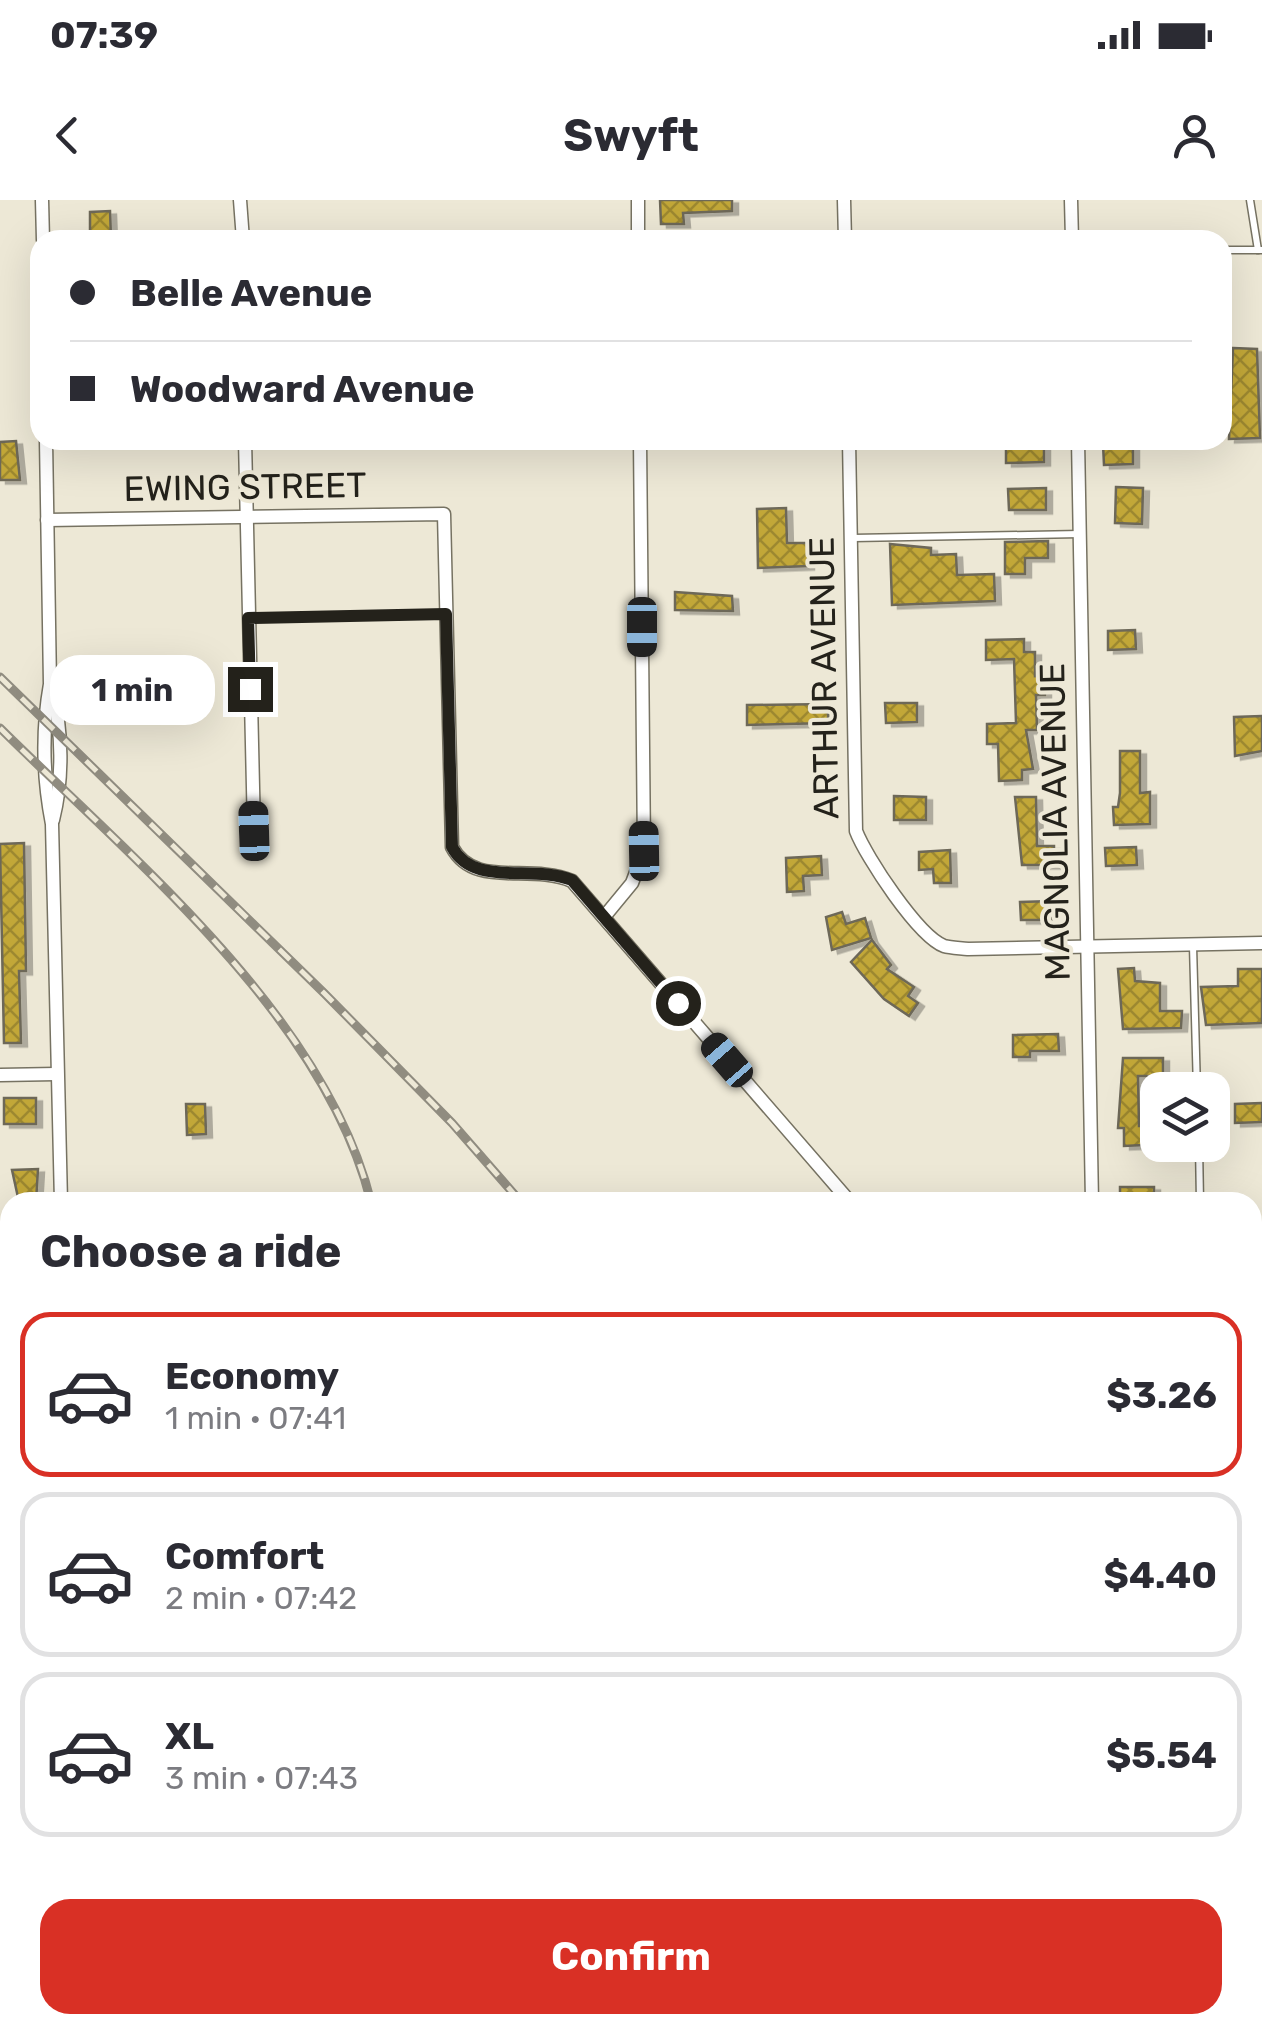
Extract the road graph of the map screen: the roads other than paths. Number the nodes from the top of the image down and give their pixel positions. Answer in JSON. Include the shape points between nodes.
{"nodes":[{"id":1,"x":42,"y":200,"type":"edge"},
{"id":2,"x":240,"y":200,"type":"edge"},
{"id":3,"x":638,"y":200,"type":"edge"},
{"id":4,"x":844,"y":200,"type":"edge"},
{"id":5,"x":1071,"y":200,"type":"edge"},
{"id":6,"x":1250,"y":200,"type":"edge"},
{"id":7,"x":43,"y":230,"type":"edge"},
{"id":8,"x":242,"y":230,"type":"edge"},
{"id":9,"x":638,"y":230,"type":"edge"},
{"id":10,"x":845,"y":230,"type":"edge"},
{"id":11,"x":1072,"y":230,"type":"edge"},
{"id":12,"x":1232,"y":250,"type":"edge"},
{"id":13,"x":1260,"y":250,"type":"edge"},
{"id":14,"x":46,"y":450,"type":"edge"},
{"id":15,"x":245,"y":450,"type":"edge"},
{"id":16,"x":640,"y":450,"type":"edge"},
{"id":17,"x":849,"y":450,"type":"edge"},
{"id":18,"x":1078,"y":450,"type":"edge"},
{"id":19,"x":246,"y":517,"type":"junction"},
{"id":20,"x":47,"y":520,"type":"junction"},
{"id":21,"x":1082,"y":534,"type":"junction"},
{"id":22,"x":851,"y":538,"type":"junction"},
{"id":23,"x":446,"y":614,"type":"junction"},
{"id":24,"x":248,"y":618,"type":"junction"},
{"id":25,"x":254,"y":831,"type":"dead end"},
{"id":26,"x":604,"y":917,"type":"junction"},
{"id":27,"x":1262,"y":943,"type":"edge"},
{"id":28,"x":1193,"y":945,"type":"junction"},
{"id":29,"x":1087,"y":948,"type":"junction"},
{"id":30,"x":1197,"y":1072,"type":"edge"},
{"id":31,"x":56,"y":1074,"type":"junction"},
{"id":32,"x":0,"y":1076,"type":"edge"},
{"id":33,"x":1199,"y":1162,"type":"edge"},
{"id":34,"x":61,"y":1192,"type":"edge"},
{"id":35,"x":841,"y":1192,"type":"edge"},
{"id":36,"x":1092,"y":1192,"type":"edge"},
{"id":37,"x":1200,"y":1192,"type":"edge"}],
"edges":[{"from":1,"to":7,"type":"street"},
{"from":2,"to":8,"type":"street"},
{"from":3,"to":9,"type":"street"},
{"from":4,"to":10,"type":"street"},
{"from":5,"to":11,"type":"street"},
{"from":6,"to":13,"type":"lane"},
{"from":12,"to":13,"type":"lane"},
{"from":14,"to":20,"type":"street"},
{"from":15,"to":19,"type":"street"},
{"from":16,"to":26,"type":"street","via":[[644,851],[632,882]]},
{"from":17,"to":22,"type":"street","name":"ARTHUR AVENUE"},
{"from":18,"to":21,"type":"street","name":"MAGNOLIA AVENUE"},
{"from":19,"to":20,"type":"street","name":"EWING STREET"},
{"from":19,"to":23,"type":"street","name":"EWING STREET","via":[[444,514]]},
{"from":19,"to":24,"type":"street"},
{"from":20,"to":31,"type":"street","via":[[50,684],[58,713],[59,795],[52,824]]},
{"from":21,"to":22,"type":"lane"},
{"from":21,"to":29,"type":"street","name":"MAGNOLIA AVENUE"},
{"from":22,"to":29,"type":"street","name":"ARTHUR AVENUE","via":[[856,831],[866,856],[941,945]]},
{"from":23,"to":24,"type":"lane"},
{"from":23,"to":26,"type":"street","via":[[452,847],[461,864],[476,872],[550,872],[572,880]]},
{"from":24,"to":25,"type":"street"},
{"from":26,"to":35,"type":"street"},
{"from":27,"to":28,"type":"street"},
{"from":28,"to":29,"type":"street"},
{"from":28,"to":30,"type":"lane"},
{"from":29,"to":36,"type":"street","name":"MAGNOLIA AVENUE"},
{"from":31,"to":32,"type":"street"},
{"from":31,"to":34,"type":"street"},
{"from":33,"to":37,"type":"lane"}]}
